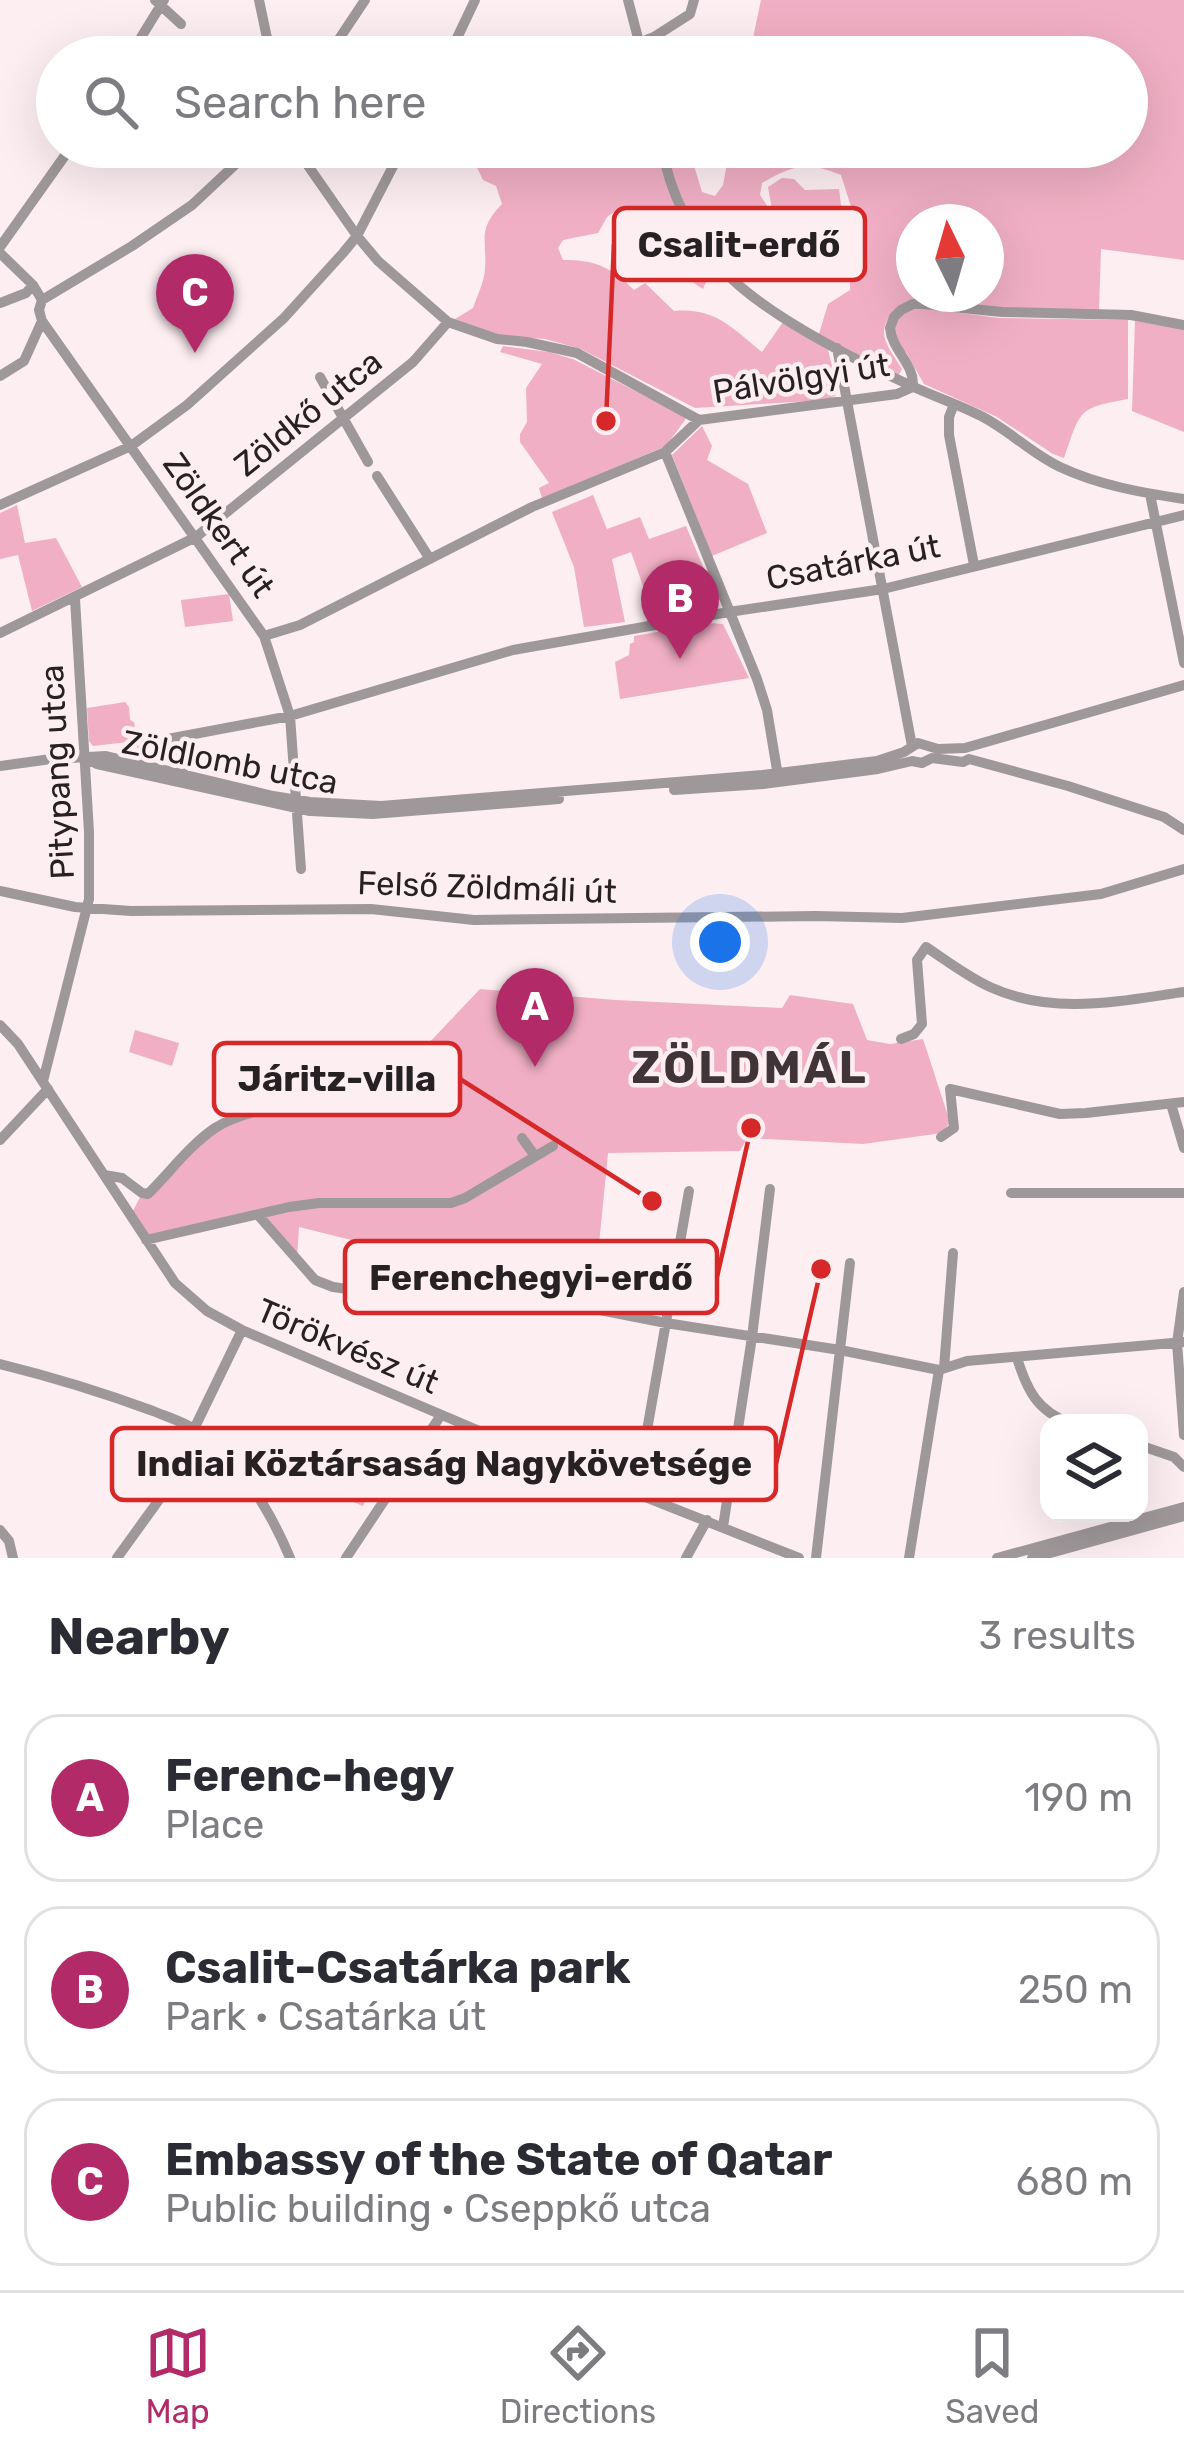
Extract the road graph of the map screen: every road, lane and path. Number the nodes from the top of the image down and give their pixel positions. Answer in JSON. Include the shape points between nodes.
{"nodes":[{"id":1,"x":259,"y":0,"type":"edge"},
{"id":2,"x":365,"y":0,"type":"edge"},
{"id":3,"x":475,"y":0,"type":"edge"},
{"id":4,"x":628,"y":0,"type":"edge"},
{"id":5,"x":694,"y":0,"type":"edge"},
{"id":6,"x":160,"y":2,"type":"edge"},
{"id":7,"x":182,"y":24,"type":"dead end"},
{"id":8,"x":140,"y":36,"type":"edge"},
{"id":9,"x":267,"y":36,"type":"edge"},
{"id":10,"x":341,"y":36,"type":"edge"},
{"id":11,"x":458,"y":36,"type":"edge"},
{"id":12,"x":637,"y":36,"type":"edge"},
{"id":13,"x":656,"y":36,"type":"edge"},
{"id":14,"x":57,"y":168,"type":"edge"},
{"id":15,"x":232,"y":168,"type":"edge"},
{"id":16,"x":310,"y":168,"type":"edge"},
{"id":17,"x":392,"y":168,"type":"edge"},
{"id":18,"x":667,"y":168,"type":"edge"},
{"id":19,"x":357,"y":236,"type":"junction"},
{"id":20,"x":0,"y":250,"type":"edge"},
{"id":21,"x":33,"y":285,"type":"junction"},
{"id":22,"x":42,"y":300,"type":"junction"},
{"id":23,"x":0,"y":303,"type":"edge"},
{"id":24,"x":42,"y":320,"type":"junction"},
{"id":25,"x":448,"y":322,"type":"junction"},
{"id":26,"x":1184,"y":325,"type":"edge"},
{"id":27,"x":838,"y":348,"type":"junction"},
{"id":28,"x":0,"y":376,"type":"edge"},
{"id":29,"x":320,"y":377,"type":"dead end"},
{"id":30,"x":913,"y":387,"type":"junction"},
{"id":31,"x":848,"y":401,"type":"junction"},
{"id":32,"x":954,"y":404,"type":"junction"},
{"id":33,"x":344,"y":421,"type":"junction"},
{"id":34,"x":699,"y":421,"type":"junction"},
{"id":35,"x":131,"y":446,"type":"junction"},
{"id":36,"x":664,"y":452,"type":"junction"},
{"id":37,"x":368,"y":462,"type":"dead end"},
{"id":38,"x":376,"y":476,"type":"dead end"},
{"id":39,"x":1150,"y":494,"type":"junction"},
{"id":40,"x":1184,"y":499,"type":"edge"},
{"id":41,"x":0,"y":505,"type":"edge"},
{"id":42,"x":1184,"y":514,"type":"edge"},
{"id":43,"x":1156,"y":522,"type":"junction"},
{"id":44,"x":196,"y":537,"type":"junction"},
{"id":45,"x":430,"y":559,"type":"junction"},
{"id":46,"x":974,"y":565,"type":"junction"},
{"id":47,"x":883,"y":589,"type":"junction"},
{"id":48,"x":75,"y":599,"type":"junction"},
{"id":49,"x":1178,"y":601,"type":"edge"},
{"id":50,"x":729,"y":612,"type":"junction"},
{"id":51,"x":0,"y":633,"type":"edge"},
{"id":52,"x":264,"y":637,"type":"junction"},
{"id":53,"x":1184,"y":663,"type":"edge"},
{"id":54,"x":1184,"y":685,"type":"edge"},
{"id":55,"x":290,"y":716,"type":"junction"},
{"id":56,"x":180,"y":737,"type":"junction"},
{"id":57,"x":141,"y":744,"type":"dead end"},
{"id":58,"x":914,"y":750,"type":"junction"},
{"id":59,"x":971,"y":755,"type":"junction"},
{"id":60,"x":84,"y":758,"type":"junction"},
{"id":61,"x":0,"y":766,"type":"edge"},
{"id":62,"x":183,"y":773,"type":"junction"},
{"id":63,"x":778,"y":778,"type":"junction"},
{"id":64,"x":204,"y":783,"type":"junction"},
{"id":65,"x":298,"y":805,"type":"junction"},
{"id":66,"x":1184,"y":830,"type":"edge"},
{"id":67,"x":301,"y":869,"type":"dead end"},
{"id":68,"x":1184,"y":869,"type":"edge"},
{"id":69,"x":0,"y":891,"type":"edge"},
{"id":70,"x":88,"y":909,"type":"junction"},
{"id":71,"x":1184,"y":992,"type":"edge"},
{"id":72,"x":0,"y":1025,"type":"edge"},
{"id":73,"x":901,"y":1039,"type":"dead end"},
{"id":74,"x":408,"y":1063,"type":"dead end"},
{"id":75,"x":46,"y":1085,"type":"junction"},
{"id":76,"x":1178,"y":1103,"type":"edge"},
{"id":77,"x":941,"y":1137,"type":"dead end"},
{"id":78,"x":522,"y":1138,"type":"dead end"},
{"id":79,"x":0,"y":1140,"type":"edge"},
{"id":80,"x":553,"y":1146,"type":"dead end"},
{"id":81,"x":1184,"y":1148,"type":"edge"},
{"id":82,"x":536,"y":1156,"type":"junction"},
{"id":83,"x":104,"y":1175,"type":"junction"},
{"id":84,"x":770,"y":1189,"type":"dead end"},
{"id":85,"x":689,"y":1191,"type":"dead end"},
{"id":86,"x":1011,"y":1193,"type":"dead end"},
{"id":87,"x":1184,"y":1193,"type":"edge"},
{"id":88,"x":258,"y":1215,"type":"junction"},
{"id":89,"x":146,"y":1240,"type":"junction"},
{"id":90,"x":953,"y":1253,"type":"dead end"},
{"id":91,"x":850,"y":1264,"type":"dead end"},
{"id":92,"x":1184,"y":1292,"type":"edge"},
{"id":93,"x":666,"y":1323,"type":"junction"},
{"id":94,"x":242,"y":1330,"type":"junction"},
{"id":95,"x":752,"y":1337,"type":"junction"},
{"id":96,"x":1181,"y":1342,"type":"edge"},
{"id":97,"x":840,"y":1350,"type":"junction"},
{"id":98,"x":1017,"y":1358,"type":"junction"},
{"id":99,"x":0,"y":1364,"type":"edge"},
{"id":100,"x":942,"y":1369,"type":"junction"},
{"id":101,"x":1051,"y":1414,"type":"edge"},
{"id":102,"x":441,"y":1415,"type":"junction"},
{"id":103,"x":199,"y":1432,"type":"junction"},
{"id":104,"x":1184,"y":1435,"type":"edge"},
{"id":105,"x":1148,"y":1448,"type":"edge"},
{"id":106,"x":1184,"y":1467,"type":"edge"},
{"id":107,"x":636,"y":1493,"type":"junction"},
{"id":108,"x":1184,"y":1507,"type":"edge"},
{"id":109,"x":1184,"y":1516,"type":"edge"},
{"id":110,"x":707,"y":1520,"type":"junction"},
{"id":111,"x":723,"y":1527,"type":"junction"},
{"id":112,"x":0,"y":1530,"type":"edge"},
{"id":113,"x":14,"y":1558,"type":"edge"},
{"id":114,"x":118,"y":1558,"type":"edge"},
{"id":115,"x":290,"y":1558,"type":"edge"},
{"id":116,"x":346,"y":1558,"type":"edge"},
{"id":117,"x":686,"y":1558,"type":"edge"},
{"id":118,"x":799,"y":1558,"type":"edge"},
{"id":119,"x":816,"y":1558,"type":"edge"},
{"id":120,"x":909,"y":1558,"type":"edge"},
{"id":121,"x":997,"y":1558,"type":"edge"},
{"id":122,"x":1032,"y":1558,"type":"edge"}],
"edges":[{"from":1,"to":9,"type":"street"},
{"from":2,"to":10,"type":"street"},
{"from":3,"to":11,"type":"street"},
{"from":4,"to":12,"type":"street"},
{"from":5,"to":13,"type":"street","via":[[690,14]]},
{"from":6,"to":7,"type":"street"},
{"from":6,"to":8,"type":"street"},
{"from":14,"to":20,"type":"street"},
{"from":15,"to":22,"type":"street","via":[[192,205]]},
{"from":16,"to":19,"type":"street","name":"Pálvölgyi út"},
{"from":17,"to":19,"type":"street"},
{"from":18,"to":27,"type":"street","via":[[674,194],[723,271]]},
{"from":19,"to":25,"type":"street","name":"Pálvölgyi út"},
{"from":19,"to":35,"type":"street","via":[[284,317]]},
{"from":20,"to":21,"type":"street"},
{"from":21,"to":22,"type":"street"},
{"from":21,"to":23,"type":"street"},
{"from":22,"to":24,"type":"street"},
{"from":24,"to":28,"type":"street","via":[[24,361]]},
{"from":24,"to":35,"type":"street","name":"Zöldkert út"},
{"from":25,"to":33,"type":"street","name":"Zöldkő utca"},
{"from":25,"to":34,"type":"street","name":"Pálvölgyi út","via":[[577,353]]},
{"from":26,"to":30,"type":"street","via":[[913,304],[890,328]]},
{"from":27,"to":30,"type":"street"},
{"from":27,"to":31,"type":"street"},
{"from":29,"to":33,"type":"street"},
{"from":30,"to":31,"type":"street","name":"Pálvölgyi út"},
{"from":30,"to":32,"type":"street"},
{"from":31,"to":34,"type":"street","name":"Pálvölgyi út"},
{"from":31,"to":47,"type":"street"},
{"from":32,"to":39,"type":"street","via":[[1059,467]]},
{"from":32,"to":46,"type":"street","via":[[950,434]]},
{"from":33,"to":37,"type":"street"},
{"from":33,"to":44,"type":"street","name":"Zöldkő utca"},
{"from":34,"to":36,"type":"street"},
{"from":35,"to":41,"type":"street"},
{"from":35,"to":44,"type":"street","name":"Zöldkert út"},
{"from":36,"to":45,"type":"street"},
{"from":36,"to":50,"type":"street"},
{"from":38,"to":45,"type":"street"},
{"from":39,"to":40,"type":"street"},
{"from":39,"to":43,"type":"street"},
{"from":42,"to":43,"type":"street","name":"Csatárka út"},
{"from":43,"to":46,"type":"street","name":"Csatárka út"},
{"from":43,"to":49,"type":"street"},
{"from":44,"to":48,"type":"street","name":"Zöldkő utca"},
{"from":44,"to":52,"type":"street","name":"Zöldkert út"},
{"from":45,"to":52,"type":"street"},
{"from":46,"to":47,"type":"street","name":"Csatárka út"},
{"from":47,"to":50,"type":"street","name":"Csatárka út"},
{"from":47,"to":58,"type":"street"},
{"from":48,"to":51,"type":"street","name":"Zöldkő utca"},
{"from":48,"to":60,"type":"street","name":"Pitypang utca"},
{"from":49,"to":53,"type":"street"},
{"from":50,"to":55,"type":"street","name":"Csatárka út","via":[[513,650]]},
{"from":50,"to":63,"type":"street","via":[[767,710]]},
{"from":52,"to":55,"type":"street","name":"Zöldkert út"},
{"from":54,"to":59,"type":"street","via":[[993,739]]},
{"from":55,"to":56,"type":"street","name":"Csatárka út"},
{"from":55,"to":65,"type":"street","name":"Zöldkert út"},
{"from":56,"to":57,"type":"street","name":"Csatárka út"},
{"from":56,"to":62,"type":"street"},
{"from":58,"to":59,"type":"street"},
{"from":58,"to":59,"type":"street","via":[[922,763]]},
{"from":58,"to":63,"type":"street","name":"Zöldlomb utca"},
{"from":59,"to":66,"type":"street"},
{"from":60,"to":61,"type":"street"},
{"from":60,"to":62,"type":"street","name":"Zöldlomb utca"},
{"from":60,"to":64,"type":"street","name":"Zöldlomb utca"},
{"from":60,"to":70,"type":"street","name":"Pitypang utca"},
{"from":62,"to":64,"type":"street","name":"Zöldlomb utca"},
{"from":63,"to":65,"type":"street","name":"Zöldlomb utca"},
{"from":64,"to":65,"type":"street","name":"Zöldlomb utca"},
{"from":65,"to":67,"type":"street","name":"Zöldkert út"},
{"from":68,"to":70,"type":"street","name":"Felső Zöldmáli út","via":[[1101,894],[902,918],[474,920],[370,909]]},
{"from":69,"to":70,"type":"street","name":"Felső Zöldmáli út"},
{"from":70,"to":75,"type":"street","name":"Pitypang utca"},
{"from":71,"to":73,"type":"street","via":[[1083,1005],[1028,1001],[988,987],[926,947],[917,960],[922,1024]]},
{"from":72,"to":75,"type":"street","name":"Törökvész út"},
{"from":74,"to":83,"type":"street","via":[[367,1094],[272,1107],[218,1126],[148,1194]]},
{"from":75,"to":79,"type":"street"},
{"from":75,"to":83,"type":"street","name":"Törökvész út"},
{"from":76,"to":77,"type":"street","via":[[1060,1114],[950,1089],[954,1128]]},
{"from":76,"to":81,"type":"street"},
{"from":78,"to":82,"type":"street"},
{"from":80,"to":82,"type":"street"},
{"from":82,"to":88,"type":"street","via":[[451,1202],[320,1203]]},
{"from":83,"to":89,"type":"street","name":"Törökvész út"},
{"from":84,"to":95,"type":"street"},
{"from":85,"to":93,"type":"street"},
{"from":86,"to":87,"type":"street"},
{"from":88,"to":89,"type":"street"},
{"from":88,"to":93,"type":"street","via":[[315,1280],[333,1287],[480,1307],[549,1300]]},
{"from":89,"to":94,"type":"street","name":"Törökvész út","via":[[191,1299]]},
{"from":90,"to":100,"type":"street"},
{"from":91,"to":97,"type":"street"},
{"from":92,"to":96,"type":"street"},
{"from":93,"to":95,"type":"street"},
{"from":93,"to":107,"type":"street"},
{"from":94,"to":102,"type":"street","name":"Törökvész út"},
{"from":94,"to":103,"type":"street"},
{"from":95,"to":97,"type":"street"},
{"from":95,"to":111,"type":"street"},
{"from":96,"to":98,"type":"street"},
{"from":96,"to":104,"type":"street"},
{"from":97,"to":100,"type":"street"},
{"from":97,"to":119,"type":"street"},
{"from":98,"to":100,"type":"street"},
{"from":98,"to":101,"type":"street","via":[[1034,1400]]},
{"from":99,"to":103,"type":"street","via":[[93,1388]]},
{"from":100,"to":120,"type":"street"},
{"from":102,"to":107,"type":"street","name":"Törökvész út"},
{"from":102,"to":116,"type":"street"},
{"from":103,"to":114,"type":"street"},
{"from":103,"to":115,"type":"street","via":[[248,1481]]},
{"from":105,"to":106,"type":"street"},
{"from":107,"to":110,"type":"street","name":"Törökvész út"},
{"from":108,"to":121,"type":"street"},
{"from":109,"to":122,"type":"street"},
{"from":110,"to":111,"type":"street","name":"Törökvész út"},
{"from":110,"to":117,"type":"street"},
{"from":111,"to":118,"type":"street","name":"Törökvész út"},
{"from":112,"to":113,"type":"street"}]}
